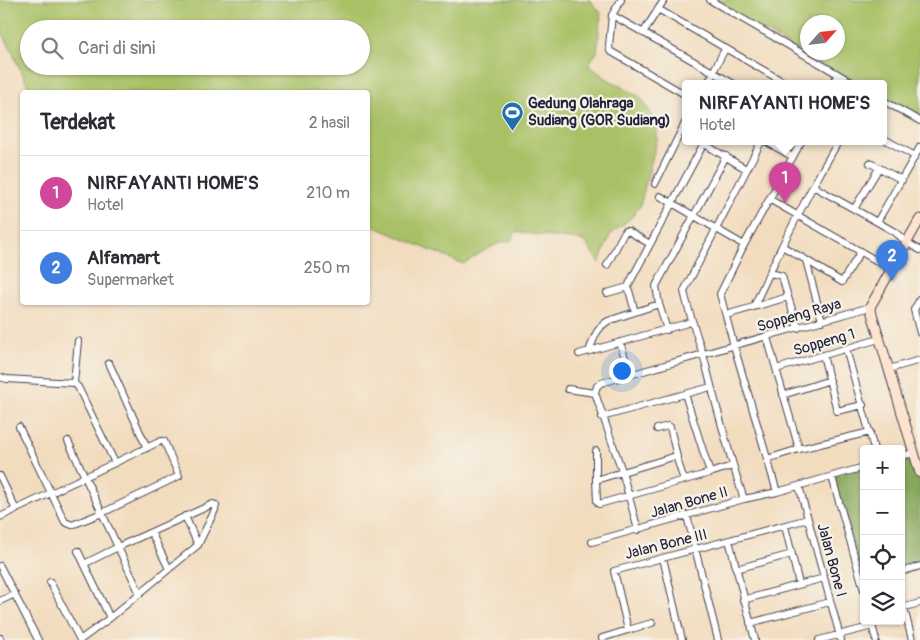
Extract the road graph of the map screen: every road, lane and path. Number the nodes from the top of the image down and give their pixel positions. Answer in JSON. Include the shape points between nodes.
{"nodes":[{"id":1,"x":621,"y":0,"type":"edge"},
{"id":2,"x":664,"y":0,"type":"edge"},
{"id":3,"x":710,"y":0,"type":"edge"},
{"id":4,"x":658,"y":9,"type":"junction"},
{"id":5,"x":612,"y":15,"type":"junction"},
{"id":6,"x":643,"y":33,"type":"junction"},
{"id":7,"x":725,"y":49,"type":"junction"},
{"id":8,"x":713,"y":72,"type":"junction"},
{"id":9,"x":838,"y":74,"type":"junction"},
{"id":10,"x":709,"y":80,"type":"edge"},
{"id":11,"x":727,"y":80,"type":"edge"},
{"id":12,"x":780,"y":80,"type":"edge"},
{"id":13,"x":834,"y":80,"type":"edge"},
{"id":14,"x":848,"y":80,"type":"edge"},
{"id":15,"x":682,"y":93,"type":"edge"},
{"id":16,"x":887,"y":103,"type":"edge"},
{"id":17,"x":920,"y":122,"type":"edge"},
{"id":18,"x":682,"y":136,"type":"edge"},
{"id":19,"x":887,"y":140,"type":"edge"},
{"id":20,"x":702,"y":145,"type":"edge"},
{"id":21,"x":708,"y":145,"type":"edge"},
{"id":22,"x":759,"y":145,"type":"edge"},
{"id":23,"x":772,"y":145,"type":"edge"},
{"id":24,"x":799,"y":145,"type":"edge"},
{"id":25,"x":836,"y":145,"type":"edge"},
{"id":26,"x":920,"y":147,"type":"edge"},
{"id":27,"x":726,"y":156,"type":"junction"},
{"id":28,"x":915,"y":156,"type":"junction"},
{"id":29,"x":793,"y":157,"type":"junction"},
{"id":30,"x":870,"y":163,"type":"dead end"},
{"id":31,"x":879,"y":168,"type":"junction"},
{"id":32,"x":746,"y":169,"type":"junction"},
{"id":33,"x":902,"y":180,"type":"junction"},
{"id":34,"x":655,"y":184,"type":"dead end"},
{"id":35,"x":814,"y":186,"type":"junction"},
{"id":36,"x":660,"y":196,"type":"dead end"},
{"id":37,"x":769,"y":199,"type":"junction"},
{"id":38,"x":672,"y":204,"type":"junction"},
{"id":39,"x":854,"y":209,"type":"junction"},
{"id":40,"x":798,"y":215,"type":"junction"},
{"id":41,"x":695,"y":216,"type":"junction"},
{"id":42,"x":920,"y":219,"type":"edge"},
{"id":43,"x":877,"y":222,"type":"junction"},
{"id":44,"x":715,"y":228,"type":"junction"},
{"id":45,"x":906,"y":242,"type":"junction"},
{"id":46,"x":650,"y":244,"type":"junction"},
{"id":47,"x":744,"y":245,"type":"junction"},
{"id":48,"x":782,"y":246,"type":"junction"},
{"id":49,"x":920,"y":250,"type":"edge"},
{"id":50,"x":862,"y":251,"type":"junction"},
{"id":51,"x":806,"y":260,"type":"junction"},
{"id":52,"x":607,"y":265,"type":"dead end"},
{"id":53,"x":891,"y":269,"type":"junction"},
{"id":54,"x":770,"y":273,"type":"junction"},
{"id":55,"x":628,"y":287,"type":"junction"},
{"id":56,"x":607,"y":292,"type":"dead end"},
{"id":57,"x":788,"y":297,"type":"junction"},
{"id":58,"x":920,"y":300,"type":"edge"},
{"id":59,"x":660,"y":304,"type":"junction"},
{"id":60,"x":754,"y":306,"type":"junction"},
{"id":61,"x":870,"y":307,"type":"junction"},
{"id":62,"x":635,"y":312,"type":"junction"},
{"id":63,"x":726,"y":315,"type":"junction"},
{"id":64,"x":822,"y":321,"type":"junction"},
{"id":65,"x":691,"y":322,"type":"junction"},
{"id":66,"x":798,"y":328,"type":"junction"},
{"id":67,"x":667,"y":330,"type":"junction"},
{"id":68,"x":920,"y":332,"type":"edge"},
{"id":69,"x":767,"y":337,"type":"junction"},
{"id":70,"x":879,"y":339,"type":"junction"},
{"id":71,"x":78,"y":341,"type":"dead end"},
{"id":72,"x":620,"y":342,"type":"junction"},
{"id":73,"x":734,"y":346,"type":"junction"},
{"id":74,"x":846,"y":349,"type":"junction"},
{"id":75,"x":589,"y":351,"type":"junction"},
{"id":76,"x":579,"y":354,"type":"dead end"},
{"id":77,"x":703,"y":354,"type":"junction"},
{"id":78,"x":823,"y":355,"type":"junction"},
{"id":79,"x":920,"y":360,"type":"edge"},
{"id":80,"x":109,"y":363,"type":"dead end"},
{"id":81,"x":776,"y":369,"type":"junction"},
{"id":82,"x":889,"y":369,"type":"junction"},
{"id":83,"x":630,"y":374,"type":"junction"},
{"id":84,"x":0,"y":378,"type":"edge"},
{"id":85,"x":830,"y":380,"type":"junction"},
{"id":86,"x":74,"y":383,"type":"junction"},
{"id":87,"x":712,"y":387,"type":"junction"},
{"id":88,"x":568,"y":389,"type":"dead end"},
{"id":89,"x":595,"y":393,"type":"junction"},
{"id":90,"x":685,"y":394,"type":"junction"},
{"id":91,"x":783,"y":395,"type":"junction"},
{"id":92,"x":863,"y":405,"type":"junction"},
{"id":93,"x":602,"y":417,"type":"junction"},
{"id":94,"x":19,"y":427,"type":"dead end"},
{"id":95,"x":657,"y":429,"type":"dead end"},
{"id":96,"x":870,"y":432,"type":"junction"},
{"id":97,"x":68,"y":441,"type":"dead end"},
{"id":98,"x":873,"y":445,"type":"edge"},
{"id":99,"x":147,"y":448,"type":"junction"},
{"id":100,"x":799,"y":449,"type":"junction"},
{"id":101,"x":596,"y":451,"type":"dead end"},
{"id":102,"x":914,"y":453,"type":"junction"},
{"id":103,"x":905,"y":455,"type":"edge"},
{"id":104,"x":677,"y":457,"type":"junction"},
{"id":105,"x":767,"y":459,"type":"junction"},
{"id":106,"x":115,"y":463,"type":"junction"},
{"id":107,"x":732,"y":466,"type":"junction"},
{"id":108,"x":860,"y":468,"type":"edge"},
{"id":109,"x":622,"y":471,"type":"junction"},
{"id":110,"x":710,"y":473,"type":"junction"},
{"id":111,"x":920,"y":473,"type":"edge"},
{"id":112,"x":84,"y":477,"type":"junction"},
{"id":113,"x":832,"y":477,"type":"junction"},
{"id":114,"x":0,"y":478,"type":"edge"},
{"id":115,"x":596,"y":480,"type":"junction"},
{"id":116,"x":684,"y":480,"type":"junction"},
{"id":117,"x":796,"y":487,"type":"junction"},
{"id":118,"x":777,"y":492,"type":"junction"},
{"id":119,"x":50,"y":493,"type":"junction"},
{"id":120,"x":629,"y":496,"type":"junction"},
{"id":121,"x":744,"y":499,"type":"junction"},
{"id":122,"x":16,"y":510,"type":"junction"},
{"id":123,"x":102,"y":513,"type":"junction"},
{"id":124,"x":185,"y":516,"type":"junction"},
{"id":125,"x":687,"y":516,"type":"junction"},
{"id":126,"x":0,"y":517,"type":"edge"},
{"id":127,"x":808,"y":519,"type":"junction"},
{"id":128,"x":785,"y":526,"type":"junction"},
{"id":129,"x":638,"y":530,"type":"junction"},
{"id":130,"x":151,"y":532,"type":"junction"},
{"id":131,"x":729,"y":540,"type":"junction"},
{"id":132,"x":592,"y":542,"type":"dead end"},
{"id":133,"x":198,"y":545,"type":"junction"},
{"id":134,"x":118,"y":547,"type":"junction"},
{"id":135,"x":696,"y":550,"type":"junction"},
{"id":136,"x":78,"y":551,"type":"dead end"},
{"id":137,"x":792,"y":554,"type":"junction"},
{"id":138,"x":663,"y":558,"type":"junction"},
{"id":139,"x":84,"y":564,"type":"junction"},
{"id":140,"x":0,"y":566,"type":"edge"},
{"id":141,"x":920,"y":566,"type":"edge"},
{"id":142,"x":169,"y":569,"type":"junction"},
{"id":143,"x":736,"y":569,"type":"junction"},
{"id":144,"x":905,"y":571,"type":"edge"},
{"id":145,"x":824,"y":578,"type":"junction"},
{"id":146,"x":861,"y":580,"type":"edge"},
{"id":147,"x":50,"y":582,"type":"dead end"},
{"id":148,"x":799,"y":584,"type":"junction"},
{"id":149,"x":15,"y":594,"type":"junction"},
{"id":150,"x":140,"y":594,"type":"junction"},
{"id":151,"x":743,"y":600,"type":"junction"},
{"id":152,"x":0,"y":602,"type":"edge"},
{"id":153,"x":830,"y":602,"type":"junction"},
{"id":154,"x":920,"y":603,"type":"edge"},
{"id":155,"x":905,"y":607,"type":"edge"},
{"id":156,"x":110,"y":618,"type":"junction"},
{"id":157,"x":905,"y":618,"type":"edge"},
{"id":158,"x":652,"y":623,"type":"dead end"},
{"id":159,"x":750,"y":623,"type":"junction"},
{"id":160,"x":870,"y":625,"type":"edge"},
{"id":161,"x":872,"y":625,"type":"edge"},
{"id":162,"x":628,"y":630,"type":"junction"},
{"id":163,"x":840,"y":637,"type":"edge"},
{"id":164,"x":602,"y":638,"type":"dead end"},
{"id":165,"x":38,"y":640,"type":"edge"},
{"id":166,"x":80,"y":640,"type":"edge"},
{"id":167,"x":682,"y":640,"type":"edge"},
{"id":168,"x":718,"y":640,"type":"edge"},
{"id":169,"x":754,"y":640,"type":"edge"},
{"id":170,"x":819,"y":640,"type":"edge"},
{"id":171,"x":876,"y":640,"type":"edge"},
{"id":172,"x":912,"y":640,"type":"edge"}],
"edges":[{"from":1,"to":5,"type":"street"},
{"from":2,"to":4,"type":"street"},
{"from":3,"to":9,"type":"street"},
{"from":4,"to":6,"type":"street"},
{"from":4,"to":7,"type":"street"},
{"from":5,"to":6,"type":"street"},
{"from":5,"to":15,"type":"street","via":[[610,51]]},
{"from":6,"to":8,"type":"street"},
{"from":7,"to":8,"type":"street"},
{"from":7,"to":12,"type":"street"},
{"from":8,"to":10,"type":"street"},
{"from":8,"to":11,"type":"street"},
{"from":9,"to":13,"type":"street"},
{"from":9,"to":14,"type":"street"},
{"from":16,"to":17,"type":"street"},
{"from":18,"to":34,"type":"street"},
{"from":19,"to":28,"type":"street"},
{"from":20,"to":38,"type":"street"},
{"from":21,"to":27,"type":"street"},
{"from":22,"to":32,"type":"street"},
{"from":23,"to":29,"type":"street"},
{"from":24,"to":29,"type":"street"},
{"from":25,"to":35,"type":"street"},
{"from":26,"to":28,"type":"street"},
{"from":27,"to":32,"type":"street"},
{"from":27,"to":41,"type":"street"},
{"from":28,"to":33,"type":"street"},
{"from":29,"to":37,"type":"street"},
{"from":30,"to":31,"type":"street"},
{"from":31,"to":33,"type":"street"},
{"from":31,"to":39,"type":"street"},
{"from":32,"to":44,"type":"street"},
{"from":33,"to":43,"type":"street"},
{"from":35,"to":39,"type":"street"},
{"from":35,"to":40,"type":"street"},
{"from":36,"to":38,"type":"street"},
{"from":37,"to":40,"type":"street"},
{"from":37,"to":47,"type":"street"},
{"from":38,"to":41,"type":"street"},
{"from":38,"to":46,"type":"street"},
{"from":39,"to":43,"type":"street"},
{"from":40,"to":48,"type":"street"},
{"from":40,"to":50,"type":"street"},
{"from":41,"to":44,"type":"street"},
{"from":41,"to":59,"type":"street","via":[[656,286]]},
{"from":42,"to":45,"type":"street"},
{"from":43,"to":45,"type":"street"},
{"from":44,"to":47,"type":"street"},
{"from":44,"to":65,"type":"street","via":[[684,291]]},
{"from":45,"to":49,"type":"street"},
{"from":45,"to":53,"type":"street"},
{"from":46,"to":52,"type":"street","via":[[625,231]]},
{"from":46,"to":55,"type":"street"},
{"from":47,"to":63,"type":"street","via":[[720,294]]},
{"from":48,"to":51,"type":"street"},
{"from":48,"to":54,"type":"street"},
{"from":50,"to":51,"type":"street","via":[[842,282]]},
{"from":50,"to":53,"type":"street"},
{"from":51,"to":64,"type":"street"},
{"from":53,"to":61,"type":"street"},
{"from":54,"to":57,"type":"street","via":[[782,276]]},
{"from":54,"to":60,"type":"street"},
{"from":55,"to":56,"type":"street"},
{"from":55,"to":62,"type":"street"},
{"from":57,"to":60,"type":"street"},
{"from":57,"to":66,"type":"street"},
{"from":58,"to":68,"type":"street","via":[[914,310]]},
{"from":59,"to":62,"type":"street"},
{"from":59,"to":67,"type":"street"},
{"from":60,"to":63,"type":"street"},
{"from":61,"to":64,"type":"street","name":"Soppeng Raya"},
{"from":61,"to":70,"type":"street"},
{"from":62,"to":75,"type":"street","via":[[601,325]]},
{"from":63,"to":73,"type":"street"},
{"from":64,"to":66,"type":"street","name":"Soppeng Raya"},
{"from":65,"to":67,"type":"street"},
{"from":65,"to":77,"type":"street"},
{"from":66,"to":69,"type":"street","name":"Soppeng Raya"},
{"from":67,"to":72,"type":"street"},
{"from":69,"to":73,"type":"street","name":"Soppeng Raya"},
{"from":69,"to":81,"type":"street"},
{"from":70,"to":74,"type":"street","name":"Soppeng 1"},
{"from":70,"to":82,"type":"street"},
{"from":71,"to":86,"type":"street"},
{"from":72,"to":75,"type":"street"},
{"from":72,"to":83,"type":"street"},
{"from":73,"to":77,"type":"street","name":"Soppeng Raya"},
{"from":73,"to":105,"type":"street"},
{"from":74,"to":78,"type":"street","name":"Soppeng 1"},
{"from":74,"to":92,"type":"street"},
{"from":75,"to":76,"type":"street"},
{"from":77,"to":83,"type":"street","name":"Soppeng Raya"},
{"from":77,"to":87,"type":"street"},
{"from":78,"to":81,"type":"street","name":"Soppeng 1"},
{"from":78,"to":85,"type":"street"},
{"from":79,"to":82,"type":"street"},
{"from":80,"to":99,"type":"street"},
{"from":81,"to":91,"type":"street"},
{"from":82,"to":102,"type":"street"},
{"from":83,"to":89,"type":"street","name":"Soppeng Raya","via":[[601,383]]},
{"from":84,"to":86,"type":"street"},
{"from":85,"to":91,"type":"street"},
{"from":85,"to":92,"type":"street","via":[[837,412]]},
{"from":86,"to":106,"type":"street"},
{"from":87,"to":90,"type":"street"},
{"from":87,"to":107,"type":"street"},
{"from":88,"to":89,"type":"street"},
{"from":89,"to":93,"type":"street"},
{"from":90,"to":93,"type":"street"},
{"from":90,"to":110,"type":"street"},
{"from":91,"to":100,"type":"street"},
{"from":92,"to":96,"type":"street"},
{"from":93,"to":109,"type":"street"},
{"from":94,"to":119,"type":"street"},
{"from":95,"to":104,"type":"street","via":[[670,428]]},
{"from":96,"to":98,"type":"street"},
{"from":96,"to":100,"type":"street"},
{"from":97,"to":112,"type":"street"},
{"from":99,"to":106,"type":"street"},
{"from":99,"to":123,"type":"street","via":[[164,441],[179,476]]},
{"from":100,"to":105,"type":"street"},
{"from":101,"to":115,"type":"street"},
{"from":102,"to":103,"type":"street"},
{"from":102,"to":111,"type":"street"},
{"from":104,"to":109,"type":"street"},
{"from":104,"to":116,"type":"street"},
{"from":105,"to":118,"type":"street"},
{"from":106,"to":112,"type":"street"},
{"from":107,"to":110,"type":"street"},
{"from":107,"to":121,"type":"street"},
{"from":108,"to":113,"type":"street","name":"Jalan Bone II"},
{"from":109,"to":115,"type":"street"},
{"from":109,"to":120,"type":"street"},
{"from":110,"to":116,"type":"street"},
{"from":112,"to":119,"type":"street"},
{"from":112,"to":123,"type":"street"},
{"from":113,"to":117,"type":"street","name":"Jalan Bone II"},
{"from":113,"to":146,"type":"street"},
{"from":114,"to":122,"type":"street"},
{"from":115,"to":120,"type":"street","via":[[599,504]]},
{"from":116,"to":120,"type":"street"},
{"from":117,"to":118,"type":"street","name":"Jalan Bone II"},
{"from":117,"to":127,"type":"street","name":"Jalan Bone I"},
{"from":118,"to":121,"type":"street","name":"Jalan Bone II"},
{"from":119,"to":122,"type":"street"},
{"from":119,"to":123,"type":"street","via":[[67,524],[76,524]]},
{"from":120,"to":129,"type":"street"},
{"from":121,"to":125,"type":"street","name":"Jalan Bone II"},
{"from":122,"to":126,"type":"street"},
{"from":123,"to":134,"type":"street"},
{"from":124,"to":130,"type":"street"},
{"from":124,"to":133,"type":"street"},
{"from":124,"to":133,"type":"street","via":[[216,505]]},
{"from":125,"to":129,"type":"street","name":"Jalan Bone II"},
{"from":125,"to":135,"type":"street"},
{"from":127,"to":128,"type":"street","name":"Jalan Bone III"},
{"from":127,"to":145,"type":"street","name":"Jalan Bone I"},
{"from":128,"to":131,"type":"street","name":"Jalan Bone III"},
{"from":128,"to":137,"type":"street"},
{"from":129,"to":132,"type":"street","name":"Jalan Bone II"},
{"from":130,"to":134,"type":"street"},
{"from":130,"to":142,"type":"street"},
{"from":131,"to":135,"type":"street","name":"Jalan Bone III"},
{"from":131,"to":143,"type":"street"},
{"from":133,"to":142,"type":"street"},
{"from":134,"to":139,"type":"street"},
{"from":134,"to":150,"type":"street"},
{"from":135,"to":138,"type":"street","name":"Jalan Bone III"},
{"from":135,"to":168,"type":"street"},
{"from":136,"to":139,"type":"street"},
{"from":137,"to":143,"type":"street"},
{"from":137,"to":148,"type":"street"},
{"from":138,"to":162,"type":"street","name":"Jalan Bone III","via":[[614,571]]},
{"from":138,"to":167,"type":"street"},
{"from":139,"to":156,"type":"street"},
{"from":140,"to":149,"type":"street"},
{"from":141,"to":144,"type":"street"},
{"from":142,"to":150,"type":"street"},
{"from":143,"to":151,"type":"street"},
{"from":145,"to":148,"type":"street"},
{"from":145,"to":153,"type":"street","name":"Jalan Bone I"},
{"from":147,"to":166,"type":"street"},
{"from":148,"to":151,"type":"street"},
{"from":149,"to":152,"type":"street"},
{"from":149,"to":165,"type":"street"},
{"from":150,"to":156,"type":"street"},
{"from":151,"to":159,"type":"street"},
{"from":153,"to":159,"type":"street"},
{"from":153,"to":163,"type":"street","name":"Jalan Bone I"},
{"from":154,"to":155,"type":"street"},
{"from":156,"to":166,"type":"street"},
{"from":157,"to":172,"type":"street"},
{"from":158,"to":162,"type":"street"},
{"from":159,"to":169,"type":"street"},
{"from":160,"to":163,"type":"street"},
{"from":161,"to":171,"type":"street"},
{"from":162,"to":164,"type":"street"},
{"from":163,"to":170,"type":"street"}]}
